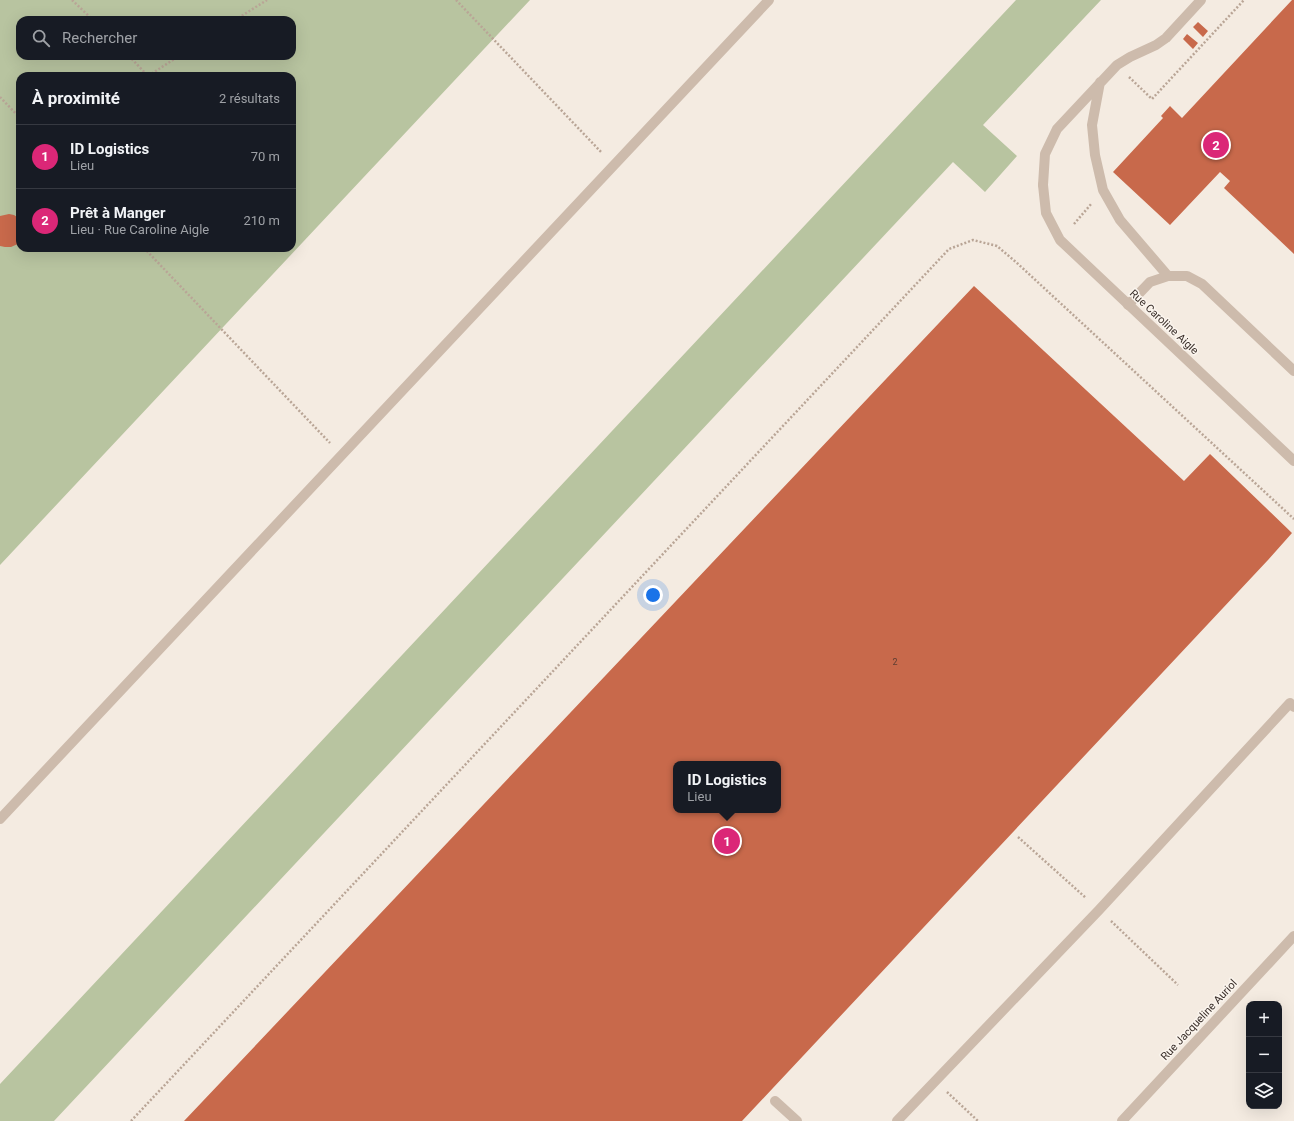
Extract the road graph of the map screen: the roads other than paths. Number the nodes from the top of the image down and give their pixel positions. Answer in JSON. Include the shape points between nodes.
{"nodes":[{"id":1,"x":769,"y":0,"type":"edge"},
{"id":2,"x":1201,"y":0,"type":"edge"},
{"id":3,"x":1100,"y":82,"type":"junction"},
{"id":4,"x":1168,"y":276,"type":"junction"},
{"id":5,"x":1128,"y":305,"type":"junction"},
{"id":6,"x":1294,"y":371,"type":"edge"},
{"id":7,"x":1294,"y":462,"type":"edge"},
{"id":8,"x":1292,"y":705,"type":"edge"},
{"id":9,"x":0,"y":819,"type":"edge"},
{"id":10,"x":1294,"y":936,"type":"edge"},
{"id":11,"x":775,"y":1101,"type":"dead end"},
{"id":12,"x":797,"y":1121,"type":"edge"},
{"id":13,"x":897,"y":1121,"type":"edge"},
{"id":14,"x":1122,"y":1121,"type":"edge"}],
"edges":[{"from":1,"to":9,"type":"street"},
{"from":2,"to":3,"type":"street","name":"Rue Caroline Aigle","via":[[1166,38],[1117,65]]},
{"from":3,"to":4,"type":"street","via":[[1092,126],[1095,155],[1104,190],[1120,220]]},
{"from":3,"to":5,"type":"street","name":"Rue Caroline Aigle","via":[[1057,129],[1045,154],[1043,184],[1046,212],[1060,240]]},
{"from":4,"to":5,"type":"street","via":[[1150,282]]},
{"from":4,"to":6,"type":"street","via":[[1187,276],[1202,284]]},
{"from":5,"to":7,"type":"street","name":"Rue Caroline Aigle"},
{"from":8,"to":13,"type":"street"},
{"from":10,"to":14,"type":"street","name":"Rue Jacqueline Auriol"},
{"from":11,"to":12,"type":"street"}]}
